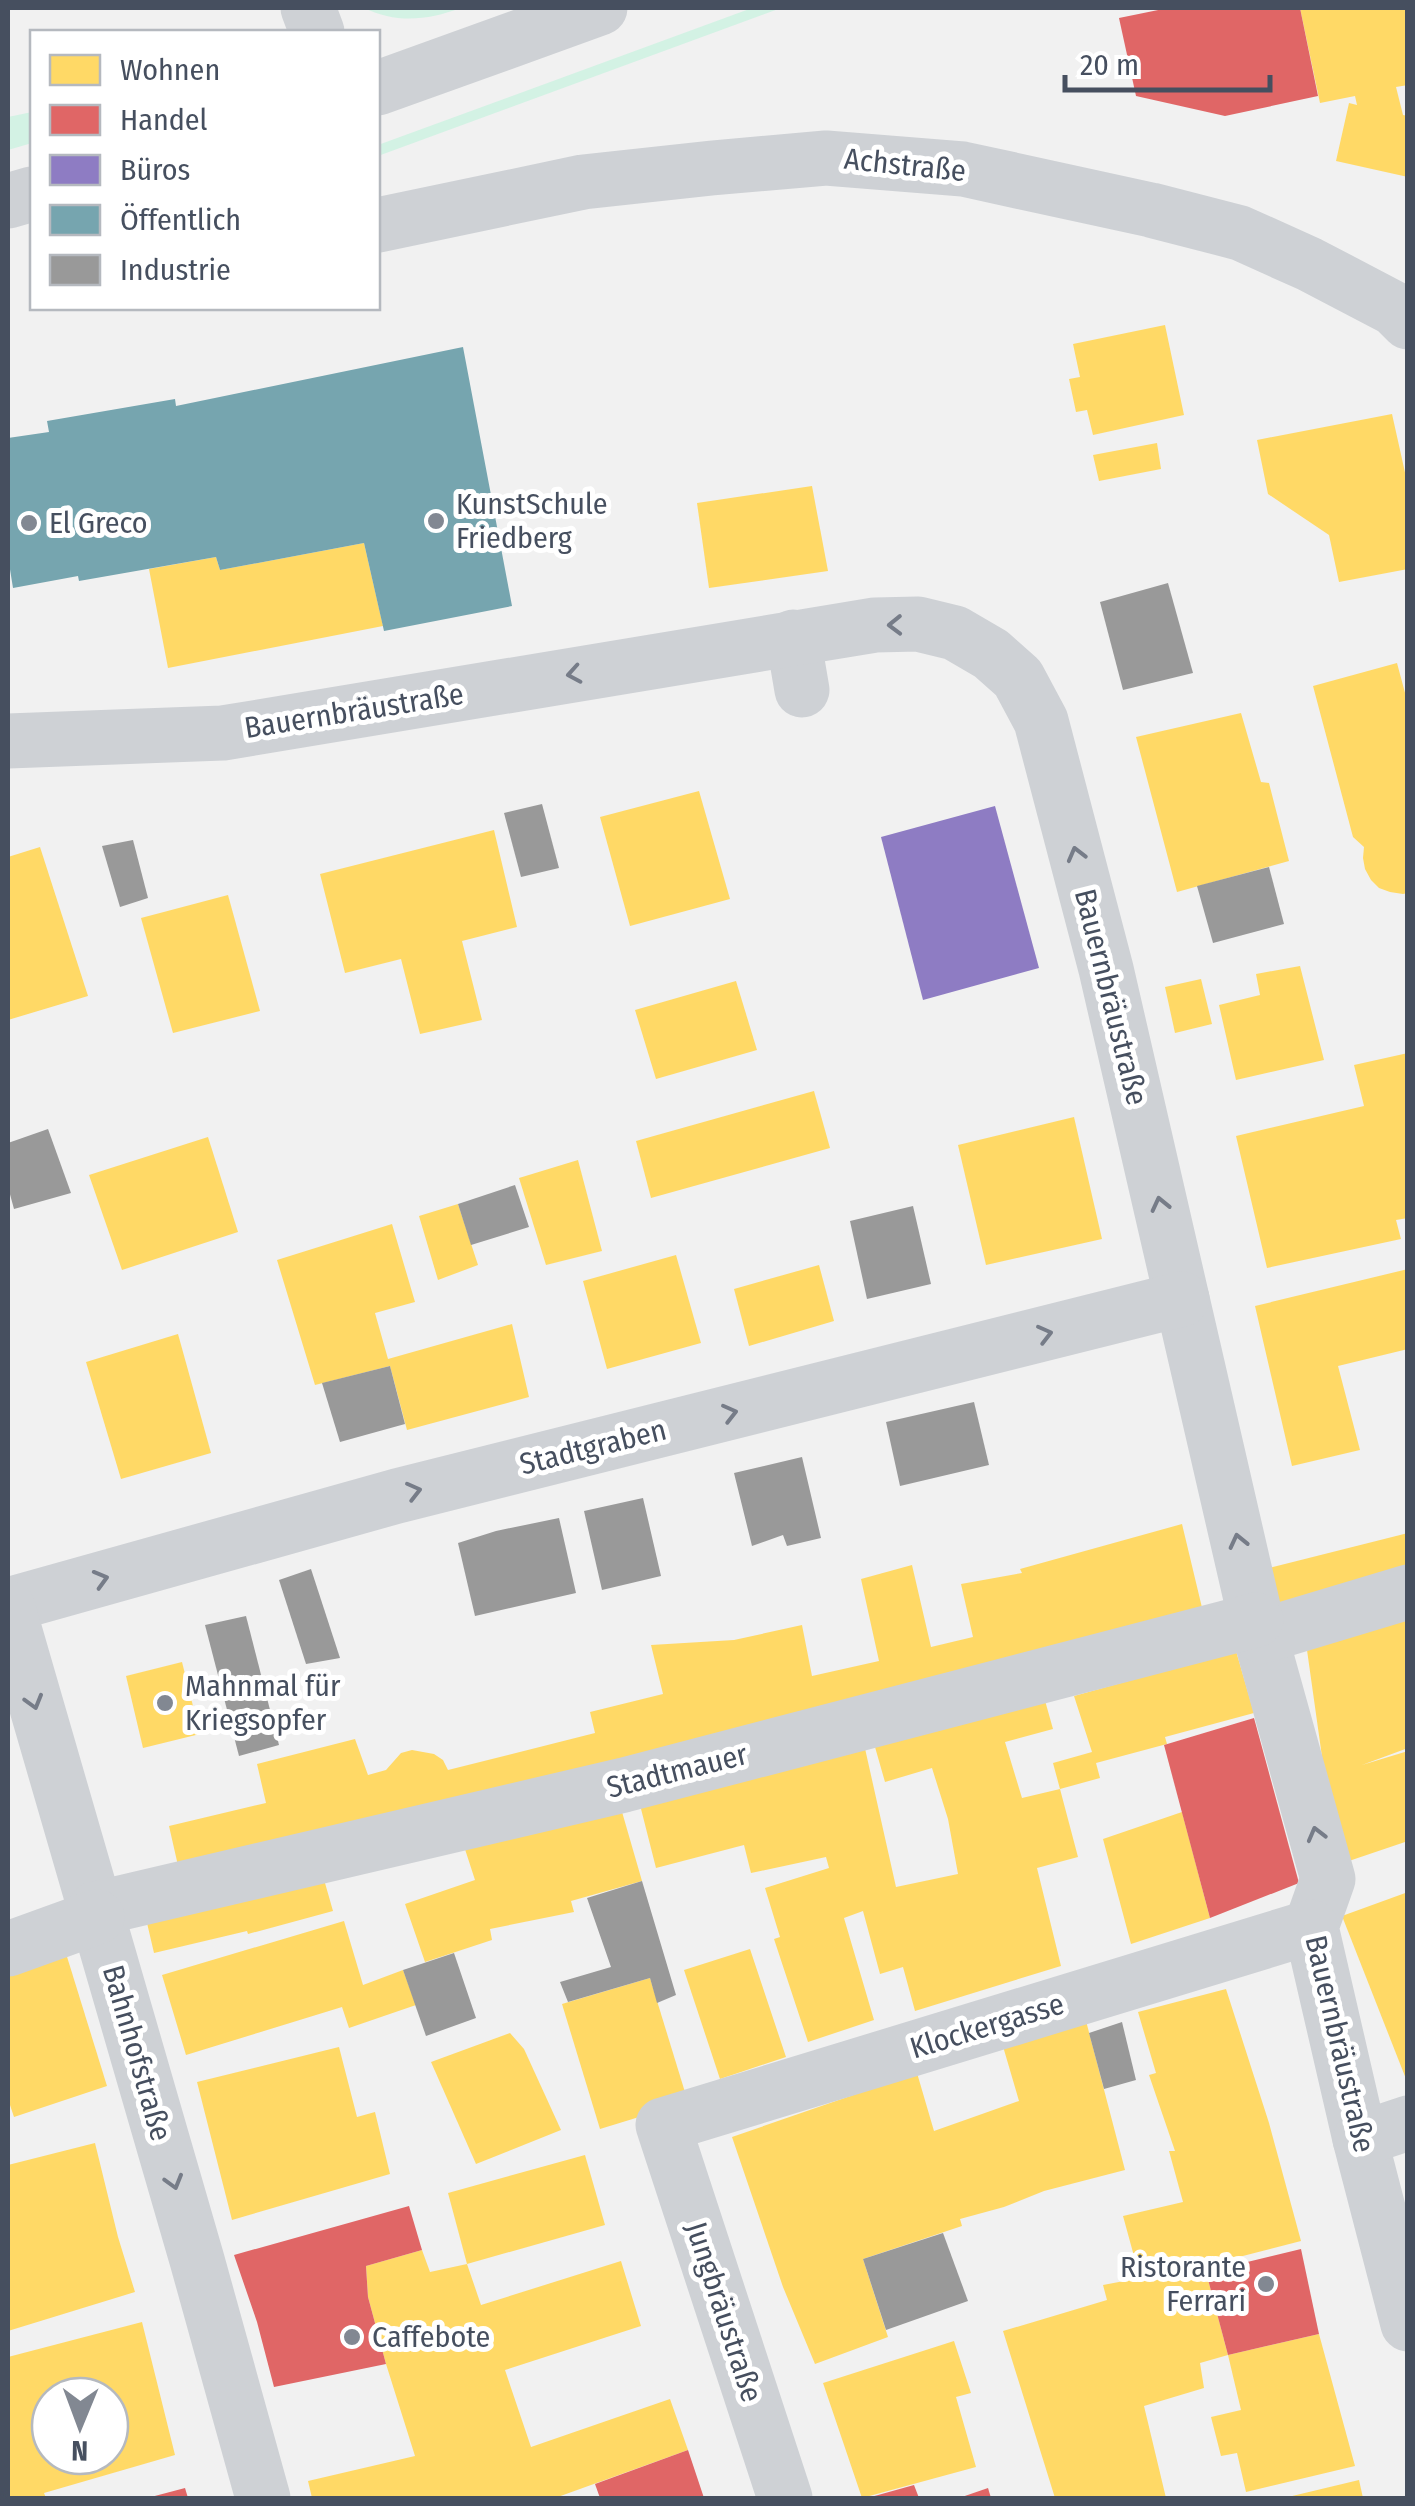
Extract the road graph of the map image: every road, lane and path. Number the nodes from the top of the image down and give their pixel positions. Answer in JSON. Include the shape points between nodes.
{"nodes":[{"id":1,"x":600,"y":8,"type":"edge"},
{"id":2,"x":380,"y":87,"type":"edge"},
{"id":3,"x":380,"y":226,"type":"edge"},
{"id":4,"x":1408,"y":322,"type":"edge"},
{"id":5,"x":792,"y":637,"type":"junction"},
{"id":6,"x":802,"y":690,"type":"dead end"},
{"id":7,"x":8,"y":741,"type":"edge"},
{"id":8,"x":1182,"y":1300,"type":"junction"},
{"id":9,"x":1408,"y":1592,"type":"edge"},
{"id":10,"x":1259,"y":1628,"type":"junction"},
{"id":11,"x":10,"y":1629,"type":"edge"},
{"id":12,"x":96,"y":1913,"type":"junction"},
{"id":13,"x":1311,"y":1927,"type":"junction"},
{"id":14,"x":8,"y":1949,"type":"edge"},
{"id":15,"x":663,"y":2125,"type":"joint"},
{"id":16,"x":1384,"y":2130,"type":"edge"},
{"id":17,"x":1408,"y":2324,"type":"edge"},
{"id":18,"x":263,"y":2498,"type":"edge"},
{"id":19,"x":785,"y":2498,"type":"edge"}],
"edges":[{"from":1,"to":2,"type":"street"},
{"from":3,"to":4,"type":"street","name":"Achstraße","via":[[583,182],[712,168],[826,158],[963,169],[1240,233],[1344,282]]},
{"from":5,"to":6,"type":"street"},
{"from":5,"to":7,"type":"street","name":"Bauernbräustraße","one_way":true,"via":[[223,732]]},
{"from":8,"to":5,"type":"street","name":"Bauernbräustraße","one_way":true,"via":[[1041,721],[1018,678],[955,633],[918,624]]},
{"from":10,"to":8,"type":"street","name":"Bauernbräustraße","one_way":true},
{"from":11,"to":8,"type":"street","name":"Stadtgraben","one_way":true,"via":[[397,1496]]},
{"from":9,"to":10,"type":"street","name":"Stadtmauer"},
{"from":10,"to":12,"type":"street","name":"Stadtmauer"},
{"from":13,"to":10,"type":"street","name":"Bauernbräustraße","one_way":true,"via":[[1328,1880]]},
{"from":11,"to":12,"type":"street","name":"Bahnhofstraße","one_way":true},
{"from":12,"to":14,"type":"street","name":"Stadtmauer"},
{"from":12,"to":18,"type":"street","name":"Bahnhofstraße","one_way":true},
{"from":13,"to":15,"type":"street","name":"Klockergasse"},
{"from":13,"to":16,"type":"street","name":"Bauernbräustraße"},
{"from":15,"to":19,"type":"street","name":"Jungbräustraße"},
{"from":16,"to":17,"type":"street","name":"Bauernbräustraße"}]}
